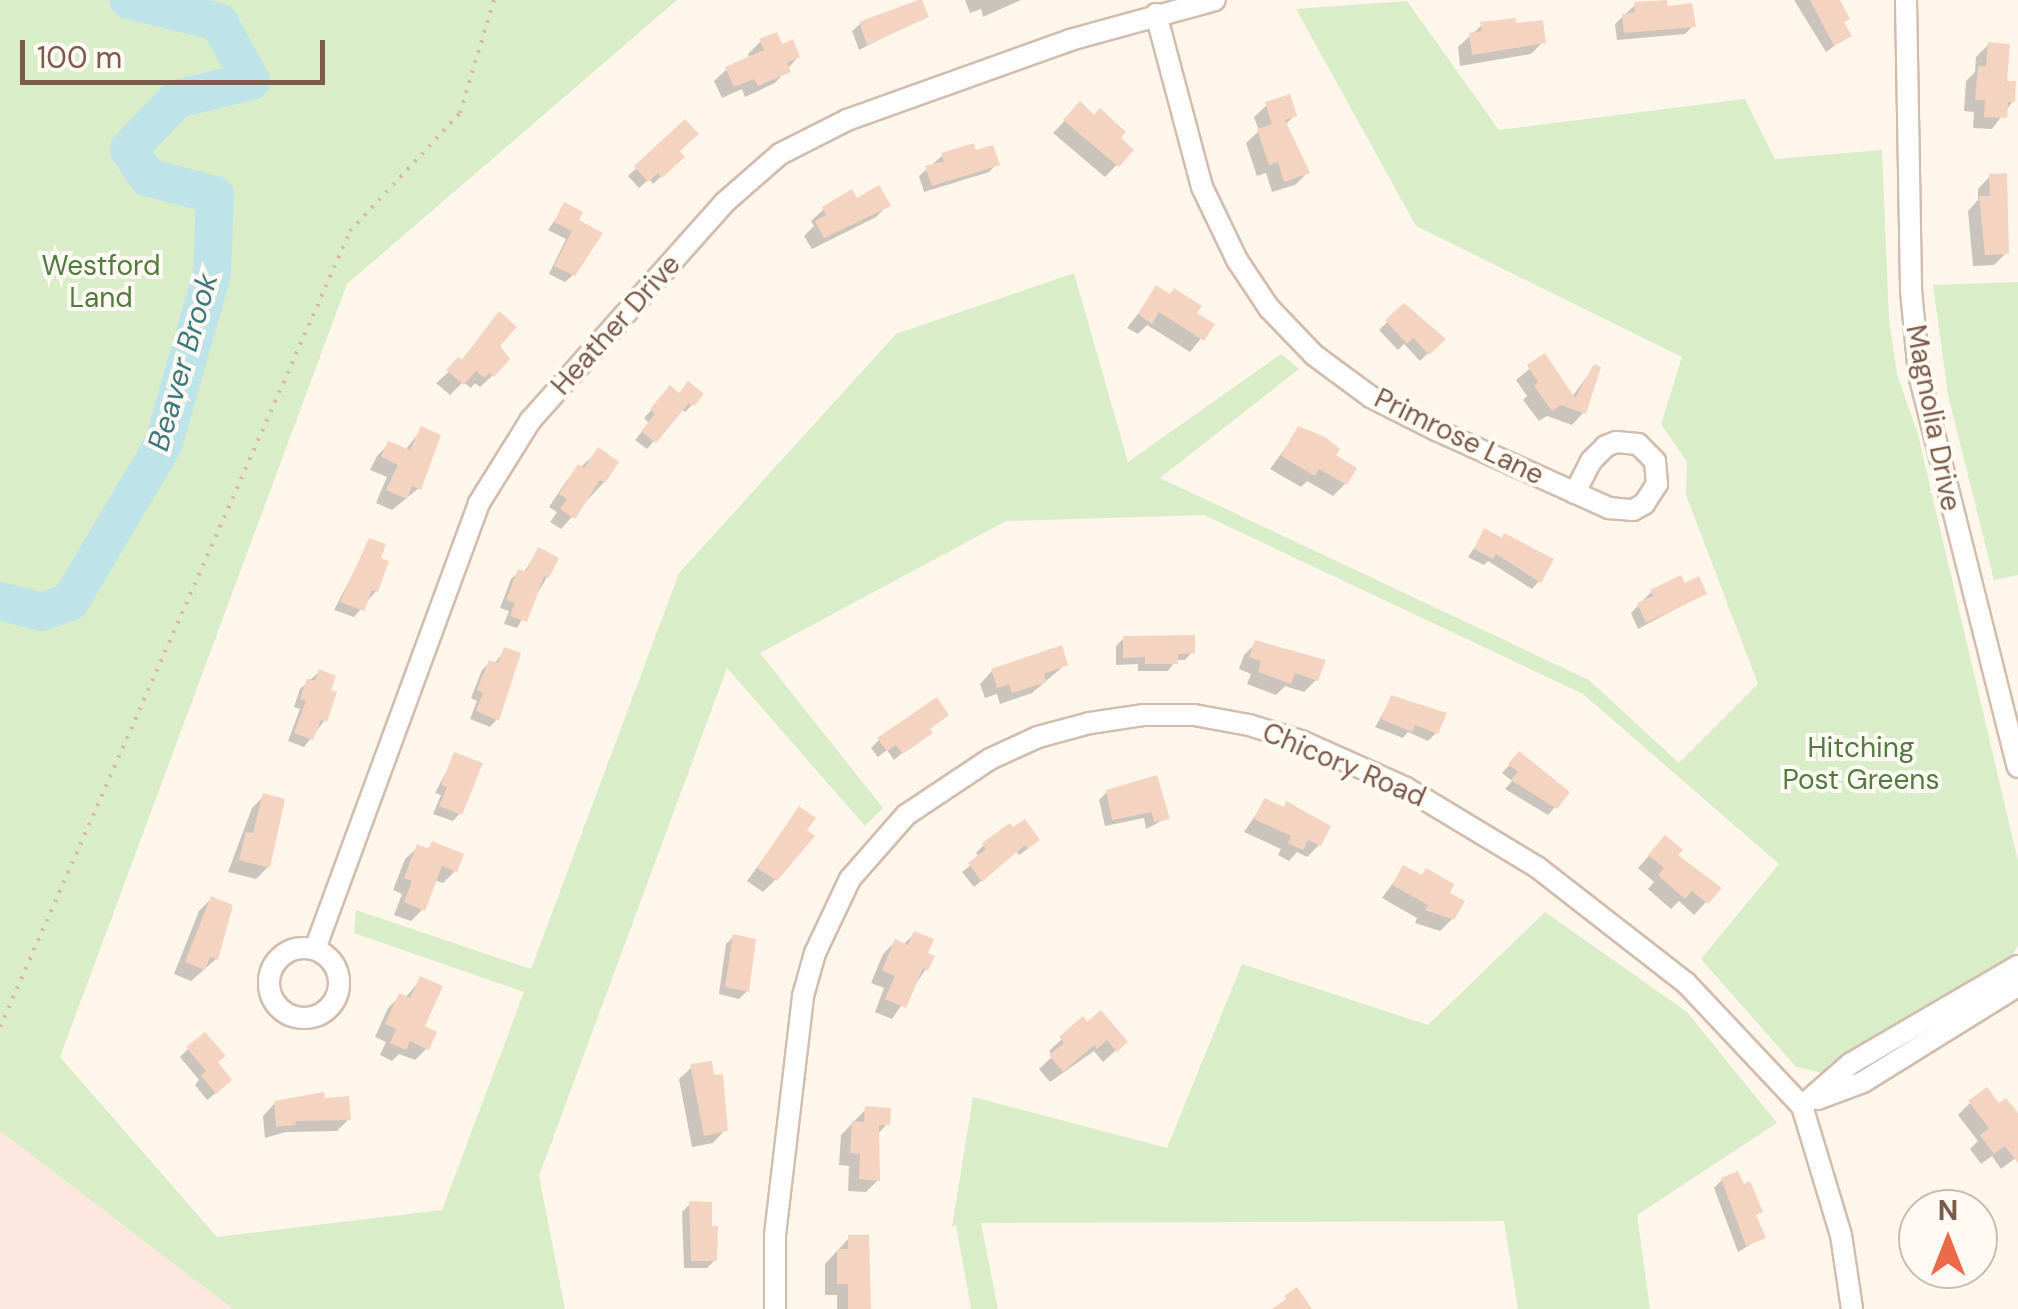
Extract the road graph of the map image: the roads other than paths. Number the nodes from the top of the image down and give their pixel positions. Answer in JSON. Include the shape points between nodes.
{"nodes":[{"id":1,"x":1215,"y":0,"type":"edge"},
{"id":2,"x":1906,"y":0,"type":"edge"},
{"id":3,"x":1156,"y":14,"type":"junction"},
{"id":4,"x":1576,"y":492,"type":"dead end"},
{"id":5,"x":2018,"y":767,"type":"edge"},
{"id":6,"x":316,"y":950,"type":"dead end"},
{"id":7,"x":2018,"y":966,"type":"edge"},
{"id":8,"x":2018,"y":986,"type":"edge"},
{"id":9,"x":1802,"y":1106,"type":"junction"},
{"id":10,"x":775,"y":1309,"type":"edge"},
{"id":11,"x":1852,"y":1309,"type":"edge"}],
"edges":[{"from":1,"to":3,"type":"street","name":"Heather Drive"},
{"from":2,"to":5,"type":"street","name":"Magnolia Drive","via":[[1911,290],[1920,374]]},
{"from":3,"to":4,"type":"street","name":"Primrose Lane","via":[[1202,186],[1269,308],[1314,355],[1371,396]]},
{"from":3,"to":6,"type":"street","name":"Heather Drive","via":[[812,135],[724,203],[530,421],[479,504]]},
{"from":7,"to":9,"type":"street","via":[[1850,1064]]},
{"from":8,"to":9,"type":"street","via":[[1863,1082]]},
{"from":9,"to":10,"type":"street","name":"Chicory Road","via":[[1686,983],[1537,866],[1454,813],[1335,755],[1249,725],[1144,715],[1090,722],[990,759],[919,805],[874,847],[832,912],[815,953],[797,1035],[775,1235]]},
{"from":9,"to":11,"type":"street","name":"Chicory Road","via":[[1841,1234]]}]}
